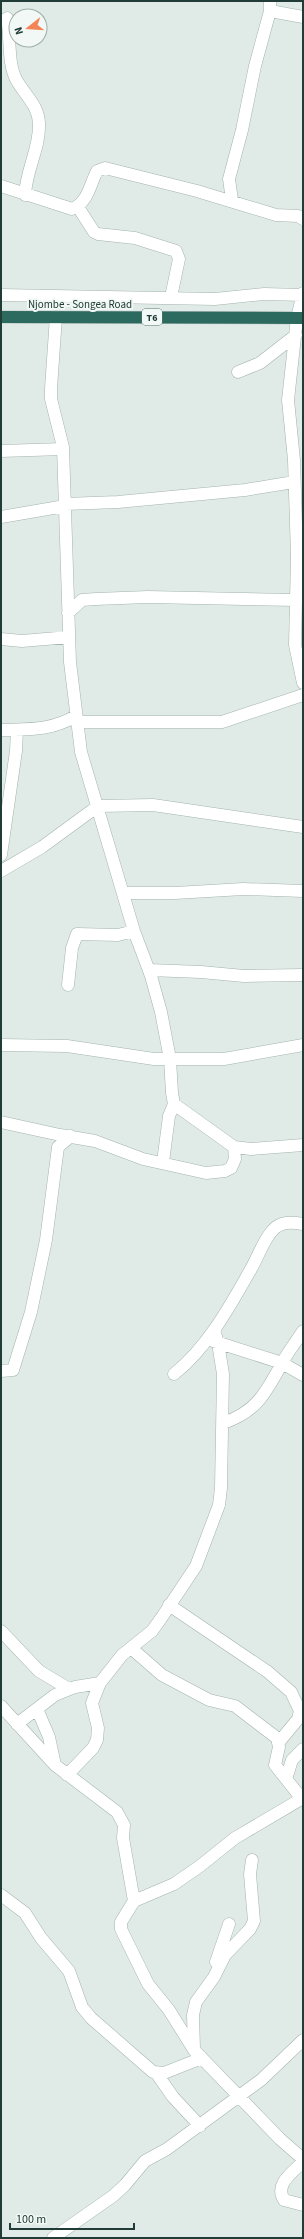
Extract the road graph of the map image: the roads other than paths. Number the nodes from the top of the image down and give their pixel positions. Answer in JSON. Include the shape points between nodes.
{"nodes":[{"id":1,"x":270,"y":6,"type":"edge"},
{"id":2,"x":303,"y":17,"type":"edge"},
{"id":3,"x":7,"y":18,"type":"dead end"},
{"id":4,"x":1,"y":186,"type":"edge"},
{"id":5,"x":25,"y":195,"type":"junction"},
{"id":6,"x":232,"y":200,"type":"junction"},
{"id":7,"x":78,"y":207,"type":"junction"},
{"id":8,"x":303,"y":219,"type":"edge"},
{"id":9,"x":303,"y":294,"type":"edge"},
{"id":10,"x":1,"y":295,"type":"edge"},
{"id":11,"x":171,"y":297,"type":"junction"},
{"id":12,"x":1,"y":317,"type":"edge"},
{"id":13,"x":56,"y":317,"type":"junction"},
{"id":14,"x":300,"y":318,"type":"edge"},
{"id":15,"x":296,"y":335,"type":"junction"},
{"id":16,"x":238,"y":372,"type":"dead end"},
{"id":17,"x":63,"y":449,"type":"junction"},
{"id":18,"x":1,"y":451,"type":"edge"},
{"id":19,"x":297,"y":486,"type":"edge"},
{"id":20,"x":65,"y":505,"type":"junction"},
{"id":21,"x":1,"y":516,"type":"edge"},
{"id":22,"x":67,"y":590,"type":"junction"},
{"id":23,"x":86,"y":600,"type":"junction"},
{"id":24,"x":296,"y":600,"type":"junction"},
{"id":25,"x":68,"y":613,"type":"junction"},
{"id":26,"x":299,"y":618,"type":"edge"},
{"id":27,"x":69,"y":637,"type":"junction"},
{"id":28,"x":1,"y":639,"type":"edge"},
{"id":29,"x":303,"y":683,"type":"edge"},
{"id":30,"x":303,"y":695,"type":"edge"},
{"id":31,"x":76,"y":719,"type":"junction"},
{"id":32,"x":1,"y":730,"type":"edge"},
{"id":33,"x":17,"y":730,"type":"junction"},
{"id":34,"x":98,"y":806,"type":"junction"},
{"id":35,"x":303,"y":827,"type":"edge"},
{"id":36,"x":1,"y":855,"type":"edge"},
{"id":37,"x":1,"y":871,"type":"edge"},
{"id":38,"x":303,"y":891,"type":"edge"},
{"id":39,"x":123,"y":893,"type":"junction"},
{"id":40,"x":134,"y":931,"type":"junction"},
{"id":41,"x":150,"y":970,"type":"junction"},
{"id":42,"x":303,"y":975,"type":"edge"},
{"id":43,"x":68,"y":985,"type":"dead end"},
{"id":44,"x":1,"y":1045,"type":"edge"},
{"id":45,"x":303,"y":1045,"type":"edge"},
{"id":46,"x":170,"y":1059,"type":"junction"},
{"id":47,"x":174,"y":1104,"type":"junction"},
{"id":48,"x":1,"y":1122,"type":"edge"},
{"id":49,"x":71,"y":1136,"type":"junction"},
{"id":50,"x":303,"y":1145,"type":"edge"},
{"id":51,"x":234,"y":1148,"type":"junction"},
{"id":52,"x":163,"y":1162,"type":"junction"},
{"id":53,"x":303,"y":1224,"type":"edge"},
{"id":54,"x":303,"y":1331,"type":"edge"},
{"id":55,"x":213,"y":1337,"type":"junction"},
{"id":56,"x":282,"y":1363,"type":"junction"},
{"id":57,"x":1,"y":1371,"type":"edge"},
{"id":58,"x":174,"y":1374,"type":"dead end"},
{"id":59,"x":303,"y":1375,"type":"edge"},
{"id":60,"x":222,"y":1423,"type":"junction"},
{"id":61,"x":169,"y":1605,"type":"junction"},
{"id":62,"x":1,"y":1631,"type":"edge"},
{"id":63,"x":131,"y":1648,"type":"junction"},
{"id":64,"x":100,"y":1683,"type":"junction"},
{"id":65,"x":69,"y":1689,"type":"junction"},
{"id":66,"x":1,"y":1706,"type":"edge"},
{"id":67,"x":37,"y":1709,"type":"junction"},
{"id":68,"x":17,"y":1724,"type":"junction"},
{"id":69,"x":279,"y":1742,"type":"junction"},
{"id":70,"x":303,"y":1749,"type":"edge"},
{"id":71,"x":55,"y":1765,"type":"junction"},
{"id":72,"x":68,"y":1775,"type":"junction"},
{"id":73,"x":286,"y":1779,"type":"junction"},
{"id":74,"x":303,"y":1798,"type":"edge"},
{"id":75,"x":252,"y":1860,"type":"dead end"},
{"id":76,"x":1,"y":1895,"type":"edge"},
{"id":77,"x":134,"y":1901,"type":"junction"},
{"id":78,"x":229,"y":1924,"type":"dead end"},
{"id":79,"x":214,"y":1977,"type":"junction"},
{"id":80,"x":303,"y":2040,"type":"edge"},
{"id":81,"x":198,"y":2054,"type":"junction"},
{"id":82,"x":157,"y":2074,"type":"junction"},
{"id":83,"x":239,"y":2096,"type":"junction"},
{"id":84,"x":200,"y":2126,"type":"junction"},
{"id":85,"x":303,"y":2160,"type":"edge"},
{"id":86,"x":303,"y":2204,"type":"edge"},
{"id":87,"x":53,"y":2238,"type":"edge"}],
"edges":[{"from":1,"to":2,"type":"street"},
{"from":1,"to":6,"type":"street","via":[[229,179]]},
{"from":3,"to":5,"type":"street","via":[[15,76],[31,99],[40,123],[25,180]]},
{"from":4,"to":5,"type":"street"},
{"from":5,"to":7,"type":"street","via":[[65,209]]},
{"from":6,"to":7,"type":"street","via":[[105,168],[96,171]]},
{"from":6,"to":8,"type":"street","via":[[276,215],[298,216]]},
{"from":7,"to":11,"type":"street","via":[[94,232],[98,234],[135,238],[176,252],[179,259]]},
{"from":9,"to":11,"type":"street","via":[[224,298]]},
{"from":9,"to":14,"type":"street"},
{"from":10,"to":11,"type":"street"},
{"from":12,"to":13,"type":"highway","name":"Njombe - Songea Road","number":"T6"},
{"from":13,"to":14,"type":"highway","name":"Njombe - Songea Road","number":"T6"},
{"from":13,"to":17,"type":"street","via":[[51,388]]},
{"from":14,"to":15,"type":"street"},
{"from":15,"to":16,"type":"street","via":[[260,363]]},
{"from":15,"to":19,"type":"street","via":[[288,400]]},
{"from":17,"to":18,"type":"street"},
{"from":17,"to":20,"type":"street"},
{"from":19,"to":20,"type":"street"},
{"from":19,"to":24,"type":"street"},
{"from":20,"to":21,"type":"street"},
{"from":20,"to":22,"type":"street"},
{"from":22,"to":23,"type":"street"},
{"from":22,"to":25,"type":"street"},
{"from":23,"to":24,"type":"street","via":[[148,597]]},
{"from":23,"to":25,"type":"street","via":[[80,601]]},
{"from":24,"to":26,"type":"street"},
{"from":25,"to":27,"type":"street"},
{"from":26,"to":29,"type":"street","via":[[297,661]]},
{"from":27,"to":28,"type":"street","via":[[22,641]]},
{"from":27,"to":31,"type":"street"},
{"from":30,"to":31,"type":"street","via":[[222,722]]},
{"from":31,"to":33,"type":"street","via":[[57,726]]},
{"from":31,"to":34,"type":"street","via":[[81,752]]},
{"from":32,"to":33,"type":"street"},
{"from":33,"to":36,"type":"street"},
{"from":34,"to":35,"type":"street","via":[[153,805]]},
{"from":34,"to":37,"type":"street","via":[[42,847]]},
{"from":34,"to":39,"type":"street"},
{"from":38,"to":39,"type":"street","via":[[243,889]]},
{"from":39,"to":40,"type":"street"},
{"from":40,"to":41,"type":"street"},
{"from":40,"to":43,"type":"street","via":[[118,935],[77,934],[72,948]]},
{"from":41,"to":42,"type":"street","via":[[244,976]]},
{"from":41,"to":46,"type":"street"},
{"from":44,"to":46,"type":"street","via":[[67,1046],[126,1056]]},
{"from":45,"to":46,"type":"street","via":[[224,1058]]},
{"from":46,"to":47,"type":"street"},
{"from":47,"to":51,"type":"street"},
{"from":47,"to":52,"type":"street","via":[[169,1116]]},
{"from":48,"to":49,"type":"street"},
{"from":49,"to":52,"type":"street","via":[[95,1141],[143,1159]]},
{"from":49,"to":57,"type":"street","via":[[58,1147],[46,1240],[18,1359],[13,1370]]},
{"from":50,"to":51,"type":"street"},
{"from":51,"to":52,"type":"street","via":[[234,1164],[225,1171],[206,1173]]},
{"from":53,"to":55,"type":"street","via":[[288,1222],[272,1230]]},
{"from":54,"to":56,"type":"street"},
{"from":55,"to":56,"type":"street"},
{"from":55,"to":58,"type":"street"},
{"from":55,"to":60,"type":"street","via":[[223,1374]]},
{"from":56,"to":59,"type":"street"},
{"from":56,"to":60,"type":"street","via":[[254,1407],[237,1418]]},
{"from":60,"to":61,"type":"street","via":[[219,1505],[196,1566]]},
{"from":61,"to":63,"type":"street","via":[[152,1631]]},
{"from":61,"to":69,"type":"street","via":[[268,1672],[291,1692],[297,1702],[299,1715],[292,1728]]},
{"from":62,"to":65,"type":"street","via":[[39,1671]]},
{"from":63,"to":64,"type":"street","via":[[122,1655]]},
{"from":63,"to":69,"type":"street","via":[[170,1680],[209,1700],[235,1706]]},
{"from":64,"to":65,"type":"street"},
{"from":64,"to":72,"type":"street","via":[[92,1703],[98,1728],[96,1740],[93,1748]]},
{"from":65,"to":67,"type":"street","via":[[55,1695]]},
{"from":66,"to":68,"type":"street"},
{"from":67,"to":68,"type":"street"},
{"from":67,"to":71,"type":"street","via":[[50,1737]]},
{"from":68,"to":71,"type":"street"},
{"from":69,"to":73,"type":"street","via":[[274,1762]]},
{"from":70,"to":73,"type":"street","via":[[292,1760]]},
{"from":71,"to":72,"type":"street"},
{"from":72,"to":77,"type":"street","via":[[118,1812],[122,1819]]},
{"from":73,"to":74,"type":"street"},
{"from":74,"to":77,"type":"street","via":[[235,1838],[174,1884]]},
{"from":75,"to":79,"type":"street","via":[[250,1874],[254,1921],[250,1929],[225,1955]]},
{"from":76,"to":82,"type":"street","via":[[25,1913],[41,1938],[69,1971],[82,2007],[91,2018]]},
{"from":77,"to":81,"type":"street","via":[[121,1922],[122,1934],[148,1984]]},
{"from":78,"to":79,"type":"street","via":[[215,1965]]},
{"from":79,"to":81,"type":"street","via":[[193,2007]]},
{"from":80,"to":83,"type":"street","via":[[261,2080]]},
{"from":81,"to":82,"type":"street","via":[[164,2073]]},
{"from":81,"to":83,"type":"street"},
{"from":82,"to":84,"type":"street","via":[[173,2097]]},
{"from":83,"to":84,"type":"street"},
{"from":83,"to":85,"type":"street"},
{"from":84,"to":87,"type":"street","via":[[145,2161],[113,2196]]},
{"from":85,"to":86,"type":"street","via":[[280,2189],[284,2200]]}]}
